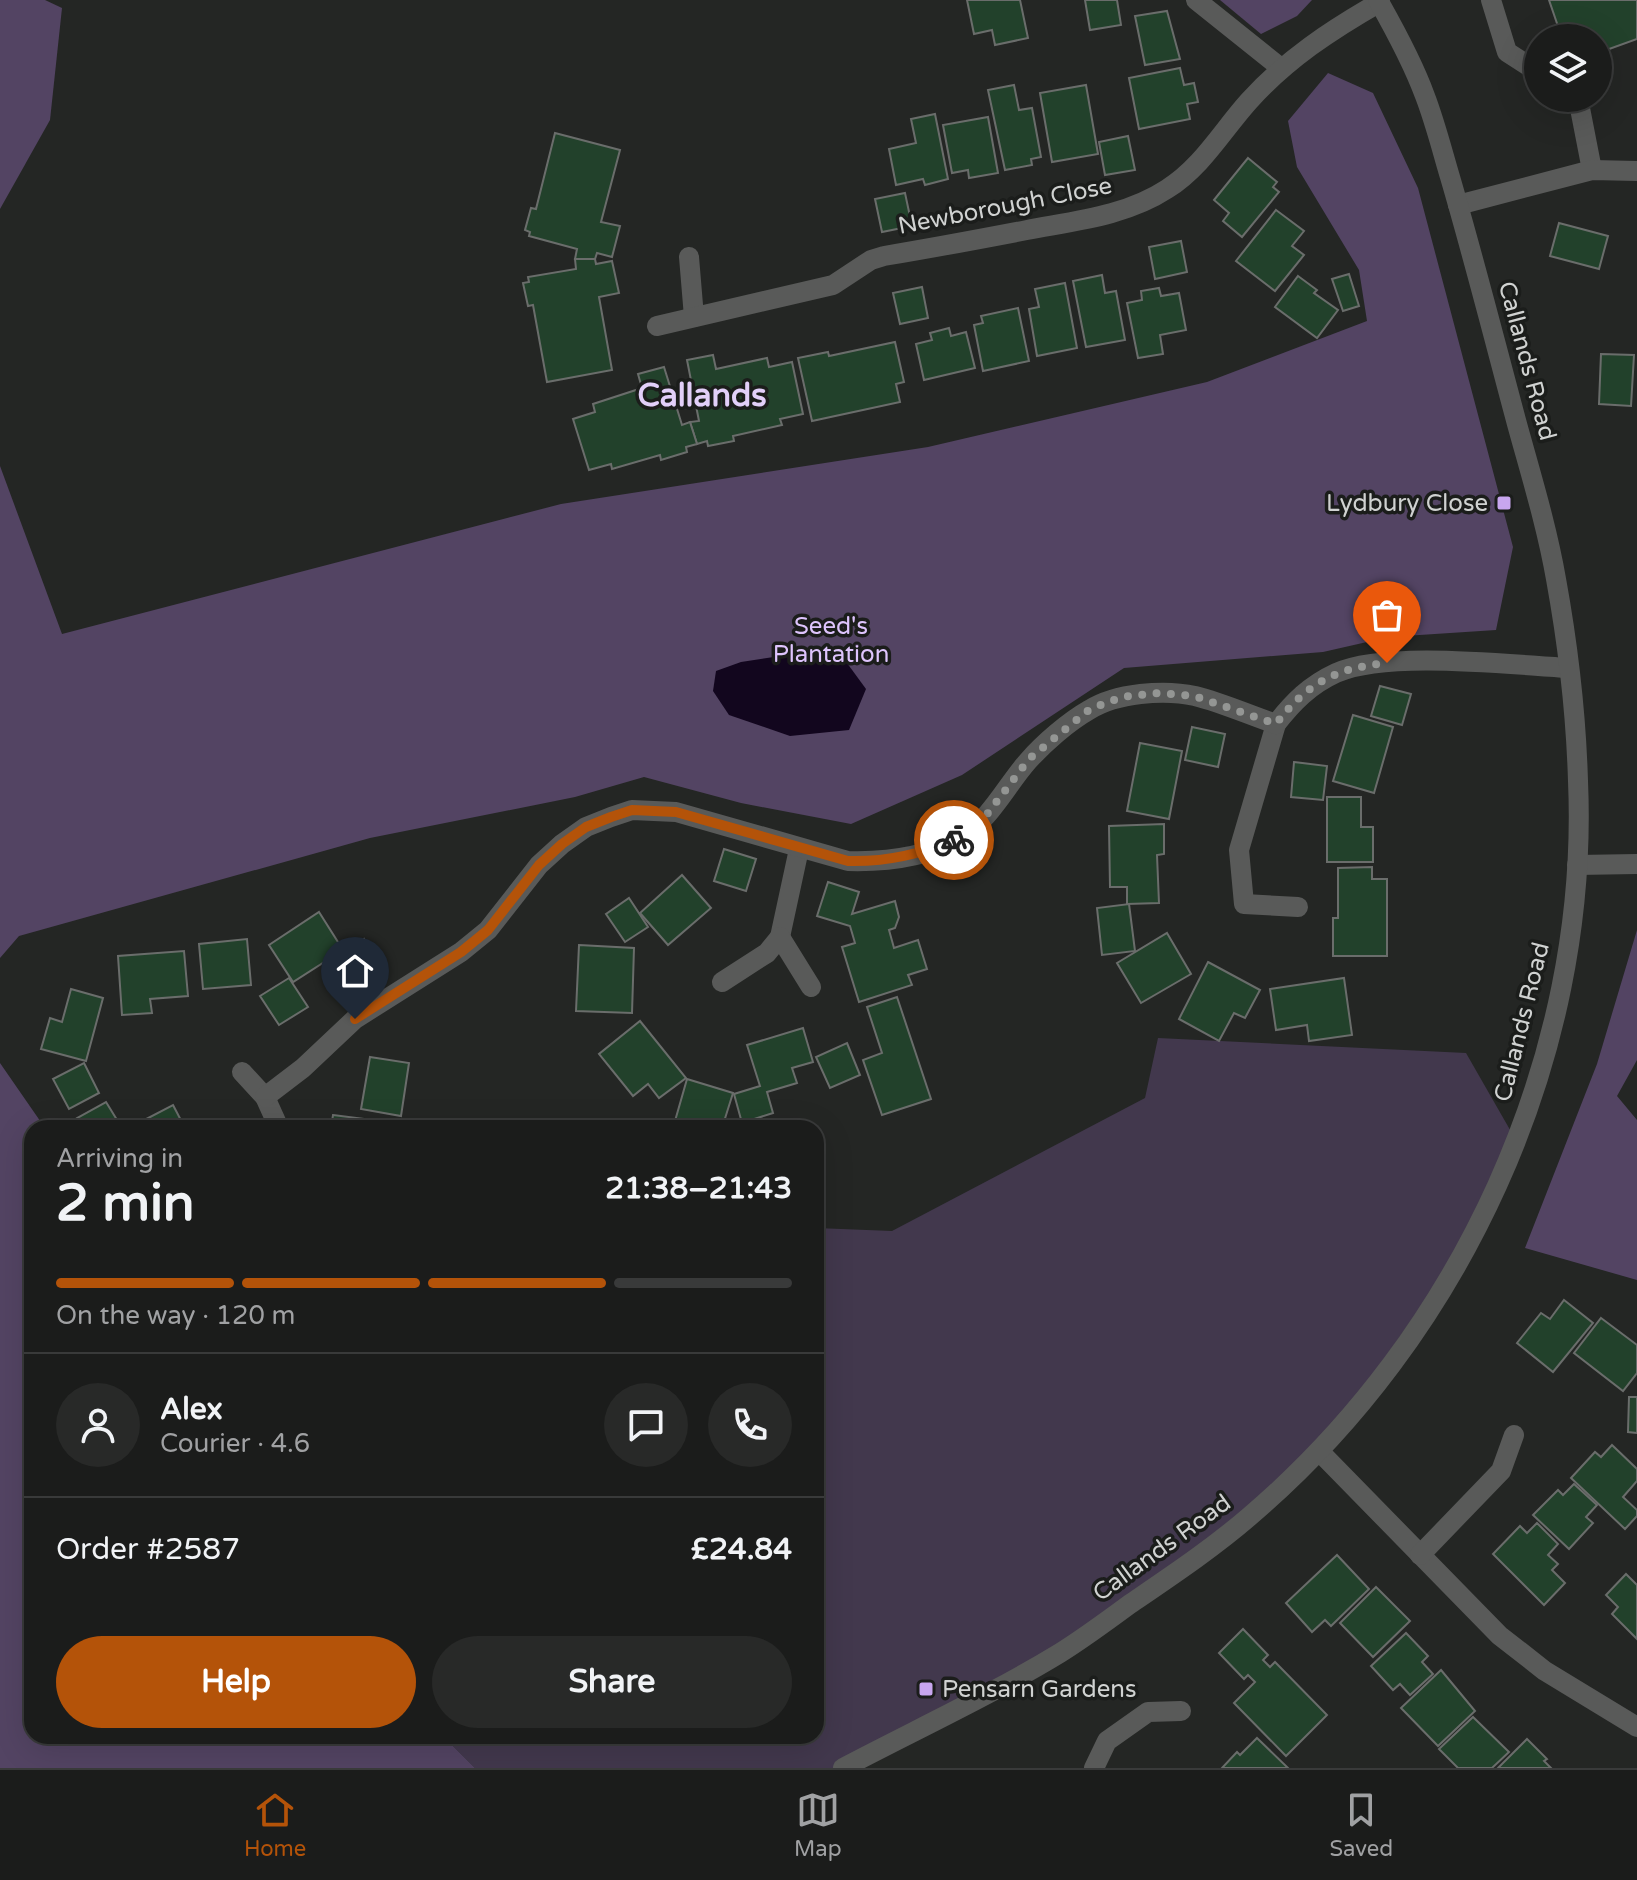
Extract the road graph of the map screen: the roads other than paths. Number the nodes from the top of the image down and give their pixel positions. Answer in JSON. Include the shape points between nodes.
{"nodes":[{"id":1,"x":1196,"y":0,"type":"edge"},
{"id":2,"x":1491,"y":0,"type":"edge"},
{"id":3,"x":1379,"y":1,"type":"edge"},
{"id":4,"x":1524,"y":63,"type":"edge"},
{"id":5,"x":1281,"y":68,"type":"junction"},
{"id":6,"x":1581,"y":112,"type":"edge"},
{"id":7,"x":1592,"y":170,"type":"junction"},
{"id":8,"x":1637,"y":171,"type":"edge"},
{"id":9,"x":1458,"y":205,"type":"junction"},
{"id":10,"x":689,"y":257,"type":"dead end"},
{"id":11,"x":694,"y":317,"type":"junction"},
{"id":12,"x":657,"y":326,"type":"dead end"},
{"id":13,"x":1569,"y":668,"type":"junction"},
{"id":14,"x":1276,"y":724,"type":"junction"},
{"id":15,"x":799,"y":849,"type":"junction"},
{"id":16,"x":1637,"y":864,"type":"edge"},
{"id":17,"x":1577,"y":865,"type":"junction"},
{"id":18,"x":1298,"y":907,"type":"dead end"},
{"id":19,"x":780,"y":937,"type":"junction"},
{"id":20,"x":722,"y":982,"type":"dead end"},
{"id":21,"x":811,"y":987,"type":"dead end"},
{"id":22,"x":242,"y":1072,"type":"dead end"},
{"id":23,"x":265,"y":1097,"type":"junction"},
{"id":24,"x":275,"y":1120,"type":"edge"},
{"id":25,"x":1514,"y":1435,"type":"dead end"},
{"id":26,"x":1319,"y":1451,"type":"junction"},
{"id":27,"x":1420,"y":1555,"type":"junction"},
{"id":28,"x":1181,"y":1711,"type":"dead end"},
{"id":29,"x":1637,"y":1727,"type":"edge"},
{"id":30,"x":843,"y":1768,"type":"edge"},
{"id":31,"x":1094,"y":1768,"type":"edge"}],
"edges":[{"from":1,"to":5,"type":"street"},
{"from":2,"to":4,"type":"street","via":[[1507,52]]},
{"from":3,"to":5,"type":"street","name":"Newborough Close"},
{"from":3,"to":9,"type":"street","name":"Callands Road","via":[[1425,95]]},
{"from":5,"to":11,"type":"street","name":"Newborough Close","via":[[1200,161],[1151,199],[1084,219],[884,256],[833,285]]},
{"from":6,"to":7,"type":"street"},
{"from":7,"to":8,"type":"street"},
{"from":7,"to":9,"type":"street"},
{"from":9,"to":13,"type":"street","name":"Callands Road","via":[[1556,576]]},
{"from":10,"to":11,"type":"street"},
{"from":11,"to":12,"type":"street","name":"Newborough Close"},
{"from":13,"to":14,"type":"street","via":[[1423,661],[1359,666],[1315,684]]},
{"from":13,"to":17,"type":"street","name":"Callands Road","via":[[1579,784]]},
{"from":14,"to":15,"type":"street","via":[[1194,696],[1122,697],[1090,709],[1060,732],[1029,759],[985,817],[961,837],[877,862]]},
{"from":14,"to":18,"type":"street","via":[[1239,850],[1244,904]]},
{"from":15,"to":19,"type":"street"},
{"from":15,"to":23,"type":"street","via":[[651,809],[632,810],[586,827],[539,865],[488,930],[355,1019]]},
{"from":16,"to":17,"type":"street"},
{"from":17,"to":26,"type":"street","name":"Callands Road","via":[[1557,1004],[1517,1142],[1443,1291],[1387,1373]]},
{"from":19,"to":20,"type":"street","via":[[767,953]]},
{"from":19,"to":21,"type":"street"},
{"from":22,"to":23,"type":"street"},
{"from":23,"to":24,"type":"street"},
{"from":25,"to":27,"type":"street","via":[[1501,1471]]},
{"from":26,"to":27,"type":"street"},
{"from":26,"to":30,"type":"street","name":"Callands Road","via":[[1251,1515],[1061,1653]]},
{"from":27,"to":29,"type":"street","via":[[1524,1655]]},
{"from":28,"to":31,"type":"street","via":[[1148,1712],[1107,1741]]}]}
